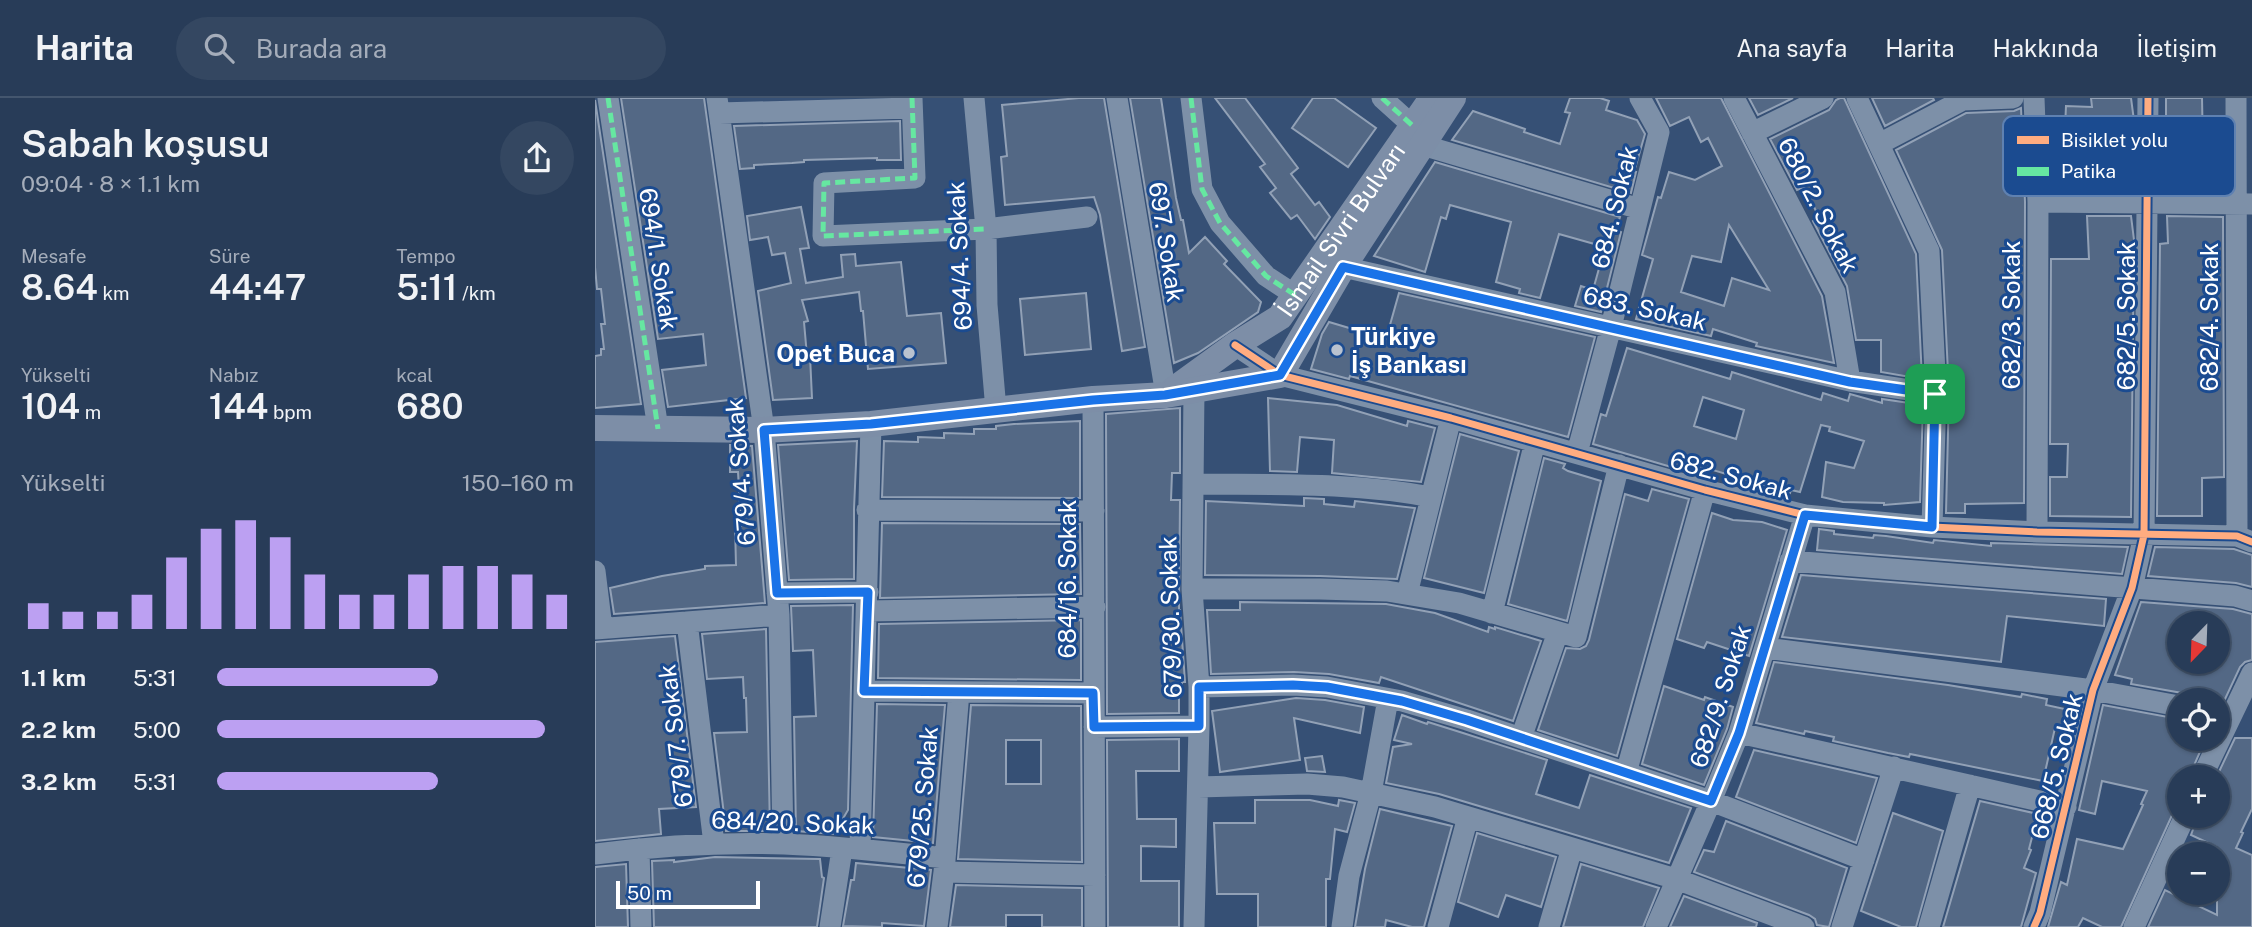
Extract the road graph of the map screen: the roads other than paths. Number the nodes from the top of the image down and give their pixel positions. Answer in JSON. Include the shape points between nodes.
{"nodes":[{"id":1,"x":608,"y":98,"type":"edge"},
{"id":2,"x":974,"y":98,"type":"edge"},
{"id":3,"x":1117,"y":98,"type":"edge"},
{"id":4,"x":1191,"y":98,"type":"edge"},
{"id":5,"x":1382,"y":98,"type":"edge"},
{"id":6,"x":1432,"y":98,"type":"edge"},
{"id":7,"x":1454,"y":98,"type":"edge"},
{"id":8,"x":1640,"y":98,"type":"edge"},
{"id":9,"x":1734,"y":98,"type":"edge"},
{"id":10,"x":1823,"y":98,"type":"edge"},
{"id":11,"x":1857,"y":98,"type":"edge"},
{"id":12,"x":2013,"y":98,"type":"edge"},
{"id":13,"x":2034,"y":98,"type":"edge"},
{"id":14,"x":2148,"y":98,"type":"edge"},
{"id":15,"x":2236,"y":98,"type":"edge"},
{"id":16,"x":912,"y":103,"type":"edge"},
{"id":17,"x":718,"y":105,"type":"edge"},
{"id":18,"x":2035,"y":116,"type":"edge"},
{"id":19,"x":2148,"y":116,"type":"edge"},
{"id":20,"x":1752,"y":134,"type":"junction"},
{"id":21,"x":1418,"y":135,"type":"junction"},
{"id":22,"x":1879,"y":144,"type":"junction"},
{"id":23,"x":2038,"y":196,"type":"edge"},
{"id":24,"x":2147,"y":196,"type":"edge"},
{"id":25,"x":2038,"y":202,"type":"junction"},
{"id":26,"x":2147,"y":203,"type":"junction"},
{"id":27,"x":2243,"y":204,"type":"edge"},
{"id":28,"x":1640,"y":209,"type":"junction"},
{"id":29,"x":1087,"y":217,"type":"dead end"},
{"id":30,"x":986,"y":229,"type":"junction"},
{"id":31,"x":1343,"y":267,"type":"junction"},
{"id":32,"x":1295,"y":295,"type":"junction"},
{"id":33,"x":1611,"y":327,"type":"junction"},
{"id":34,"x":1235,"y":345,"type":"junction"},
{"id":35,"x":1280,"y":375,"type":"junction"},
{"id":36,"x":1850,"y":382,"type":"junction"},
{"id":37,"x":1194,"y":389,"type":"junction"},
{"id":38,"x":1935,"y":394,"type":"junction"},
{"id":39,"x":1165,"y":395,"type":"junction"},
{"id":40,"x":1093,"y":400,"type":"junction"},
{"id":41,"x":996,"y":410,"type":"junction"},
{"id":42,"x":1451,"y":418,"type":"junction"},
{"id":43,"x":871,"y":424,"type":"junction"},
{"id":44,"x":595,"y":428,"type":"edge"},
{"id":45,"x":658,"y":429,"type":"junction"},
{"id":46,"x":764,"y":430,"type":"junction"},
{"id":47,"x":1535,"y":442,"type":"junction"},
{"id":48,"x":1577,"y":453,"type":"junction"},
{"id":49,"x":1619,"y":465,"type":"junction"},
{"id":50,"x":1194,"y":484,"type":"junction"},
{"id":51,"x":1705,"y":490,"type":"junction"},
{"id":52,"x":1431,"y":497,"type":"junction"},
{"id":53,"x":867,"y":510,"type":"junction"},
{"id":54,"x":1094,"y":512,"type":"junction"},
{"id":55,"x":1805,"y":515,"type":"junction"},
{"id":56,"x":1932,"y":527,"type":"junction"},
{"id":57,"x":2038,"y":531,"type":"junction"},
{"id":58,"x":2144,"y":535,"type":"junction"},
{"id":59,"x":2245,"y":539,"type":"edge"},
{"id":60,"x":1790,"y":561,"type":"junction"},
{"id":61,"x":595,"y":571,"type":"edge"},
{"id":62,"x":2132,"y":588,"type":"junction"},
{"id":63,"x":1192,"y":589,"type":"junction"},
{"id":64,"x":1407,"y":594,"type":"junction"},
{"id":65,"x":2252,"y":600,"type":"edge"},
{"id":66,"x":868,"y":601,"type":"junction"},
{"id":67,"x":778,"y":604,"type":"junction"},
{"id":68,"x":1095,"y":607,"type":"junction"},
{"id":69,"x":1492,"y":613,"type":"junction"},
{"id":70,"x":687,"y":622,"type":"junction"},
{"id":71,"x":598,"y":628,"type":"edge"},
{"id":72,"x":1558,"y":632,"type":"junction"},
{"id":73,"x":1765,"y":648,"type":"junction"},
{"id":74,"x":2252,"y":673,"type":"edge"},
{"id":75,"x":1199,"y":687,"type":"junction"},
{"id":76,"x":2093,"y":690,"type":"junction"},
{"id":77,"x":864,"y":691,"type":"junction"},
{"id":78,"x":959,"y":692,"type":"junction"},
{"id":79,"x":1093,"y":693,"type":"junction"},
{"id":80,"x":1388,"y":699,"type":"junction"},
{"id":81,"x":2167,"y":704,"type":"edge"},
{"id":82,"x":2230,"y":711,"type":"edge"},
{"id":83,"x":1199,"y":726,"type":"junction"},
{"id":84,"x":1094,"y":727,"type":"junction"},
{"id":85,"x":1739,"y":733,"type":"junction"},
{"id":86,"x":1521,"y":738,"type":"junction"},
{"id":87,"x":1893,"y":767,"type":"junction"},
{"id":88,"x":1626,"y":773,"type":"junction"},
{"id":89,"x":1970,"y":785,"type":"junction"},
{"id":90,"x":1198,"y":787,"type":"junction"},
{"id":91,"x":1370,"y":793,"type":"junction"},
{"id":92,"x":1711,"y":801,"type":"junction"},
{"id":93,"x":2066,"y":807,"type":"junction"},
{"id":94,"x":1468,"y":817,"type":"junction"},
{"id":95,"x":2179,"y":828,"type":"edge"},
{"id":96,"x":714,"y":844,"type":"junction"},
{"id":97,"x":783,"y":844,"type":"junction"},
{"id":98,"x":1572,"y":848,"type":"junction"},
{"id":99,"x":639,"y":849,"type":"junction"},
{"id":100,"x":851,"y":849,"type":"junction"},
{"id":101,"x":595,"y":854,"type":"edge"},
{"id":102,"x":1864,"y":860,"type":"junction"},
{"id":103,"x":945,"y":865,"type":"junction"},
{"id":104,"x":1095,"y":875,"type":"junction"},
{"id":105,"x":1676,"y":879,"type":"junction"},
{"id":106,"x":641,"y":927,"type":"edge"},
{"id":107,"x":830,"y":927,"type":"edge"},
{"id":108,"x":937,"y":927,"type":"edge"},
{"id":109,"x":1095,"y":927,"type":"edge"},
{"id":110,"x":1194,"y":927,"type":"edge"},
{"id":111,"x":1342,"y":927,"type":"edge"},
{"id":112,"x":1439,"y":927,"type":"edge"},
{"id":113,"x":1549,"y":927,"type":"edge"},
{"id":114,"x":1656,"y":927,"type":"edge"},
{"id":115,"x":1804,"y":927,"type":"edge"},
{"id":116,"x":1842,"y":927,"type":"edge"},
{"id":117,"x":1929,"y":927,"type":"edge"},
{"id":118,"x":2034,"y":927,"type":"edge"},
{"id":119,"x":2134,"y":927,"type":"edge"}],
"edges":[{"from":1,"to":45,"type":"street","name":"694/1. Sokak"},
{"from":2,"to":30,"type":"street","name":"694/4. Sokak"},
{"from":3,"to":39,"type":"street","name":"697. Sokak"},
{"from":4,"to":32,"type":"street","via":[[1202,189],[1220,223],[1266,276]]},
{"from":5,"to":21,"type":"street"},
{"from":6,"to":21,"type":"main road","name":"İsmail Sivri Bulvarı"},
{"from":7,"to":21,"type":"main road","name":"İsmail Sivri Bulvarı"},
{"from":8,"to":28,"type":"street","name":"684. Sokak","via":[[1659,132]]},
{"from":9,"to":20,"type":"street","name":"680/2. Sokak"},
{"from":10,"to":20,"type":"street"},
{"from":11,"to":22,"type":"street"},
{"from":12,"to":22,"type":"street","via":[[1963,100]]},
{"from":13,"to":18,"type":"street","name":"682/3. Sokak"},
{"from":14,"to":19,"type":"street","name":"682/5. Sokak"},
{"from":15,"to":27,"type":"street","name":"682/4. Sokak"},
{"from":16,"to":17,"type":"street"},
{"from":16,"to":30,"type":"street","via":[[915,178],[824,183],[823,236]]},
{"from":17,"to":46,"type":"street","name":"679/4. Sokak"},
{"from":20,"to":36,"type":"street","name":"680/2. Sokak","via":[[1835,292]]},
{"from":21,"to":28,"type":"street"},
{"from":21,"to":31,"type":"main road","name":"İsmail Sivri Bulvarı"},
{"from":21,"to":32,"type":"main road","name":"İsmail Sivri Bulvarı"},
{"from":22,"to":38,"type":"street","via":[[1929,251]]},
{"from":23,"to":25,"type":"street","name":"682/3. Sokak"},
{"from":24,"to":26,"type":"street","name":"682/5. Sokak"},
{"from":25,"to":26,"type":"street"},
{"from":25,"to":57,"type":"street","name":"682/3. Sokak"},
{"from":26,"to":27,"type":"street"},
{"from":26,"to":58,"type":"street","name":"682/5. Sokak"},
{"from":27,"to":59,"type":"street","name":"682/4. Sokak"},
{"from":28,"to":33,"type":"street","name":"684. Sokak"},
{"from":29,"to":30,"type":"street"},
{"from":30,"to":41,"type":"street","name":"694/4. Sokak"},
{"from":31,"to":33,"type":"street","name":"683. Sokak"},
{"from":31,"to":35,"type":"main road","name":"İsmail Sivri Bulvarı"},
{"from":32,"to":34,"type":"main road","name":"İsmail Sivri Bulvarı","via":[[1280,317]]},
{"from":33,"to":36,"type":"street","name":"683. Sokak"},
{"from":33,"to":48,"type":"street","name":"684. Sokak"},
{"from":34,"to":35,"type":"street","name":"682. Sokak"},
{"from":34,"to":39,"type":"main road","name":"İsmail Sivri Bulvarı"},
{"from":35,"to":37,"type":"main road"},
{"from":35,"to":42,"type":"street","name":"682. Sokak"},
{"from":36,"to":38,"type":"street","name":"683. Sokak"},
{"from":37,"to":39,"type":"main road"},
{"from":37,"to":50,"type":"street","name":"679/30. Sokak"},
{"from":38,"to":56,"type":"street"},
{"from":39,"to":40,"type":"main road"},
{"from":40,"to":41,"type":"main road"},
{"from":40,"to":54,"type":"street","name":"684/16. Sokak"},
{"from":41,"to":43,"type":"main road"},
{"from":42,"to":47,"type":"street","name":"682. Sokak"},
{"from":42,"to":52,"type":"street"},
{"from":43,"to":46,"type":"main road"},
{"from":43,"to":53,"type":"street"},
{"from":44,"to":45,"type":"main road"},
{"from":45,"to":46,"type":"main road"},
{"from":46,"to":67,"type":"street","name":"679/4. Sokak"},
{"from":47,"to":48,"type":"street","name":"682. Sokak"},
{"from":47,"to":69,"type":"street"},
{"from":48,"to":49,"type":"street","name":"682. Sokak"},
{"from":49,"to":51,"type":"street","name":"682. Sokak"},
{"from":49,"to":72,"type":"street","via":[[1576,637]]},
{"from":50,"to":52,"type":"street","via":[[1352,487]]},
{"from":50,"to":63,"type":"street","name":"679/30. Sokak"},
{"from":51,"to":55,"type":"street","name":"682. Sokak"},
{"from":51,"to":88,"type":"street"},
{"from":52,"to":64,"type":"street"},
{"from":53,"to":54,"type":"street"},
{"from":53,"to":66,"type":"street"},
{"from":54,"to":68,"type":"street","name":"684/16. Sokak"},
{"from":55,"to":56,"type":"street","name":"682. Sokak"},
{"from":55,"to":60,"type":"street","name":"682/9. Sokak"},
{"from":56,"to":57,"type":"street","name":"682. Sokak"},
{"from":57,"to":58,"type":"street","name":"682. Sokak"},
{"from":58,"to":59,"type":"street","name":"682. Sokak"},
{"from":58,"to":62,"type":"street","name":"668/5. Sokak"},
{"from":60,"to":62,"type":"street"},
{"from":60,"to":73,"type":"street","name":"682/9. Sokak"},
{"from":61,"to":71,"type":"street"},
{"from":62,"to":65,"type":"street"},
{"from":62,"to":76,"type":"street","name":"668/5. Sokak"},
{"from":63,"to":64,"type":"street"},
{"from":63,"to":75,"type":"street","name":"679/30. Sokak"},
{"from":64,"to":69,"type":"street"},
{"from":66,"to":67,"type":"street"},
{"from":66,"to":68,"type":"street"},
{"from":66,"to":77,"type":"street"},
{"from":67,"to":70,"type":"street"},
{"from":67,"to":97,"type":"street","name":"679/4. Sokak"},
{"from":68,"to":79,"type":"street","name":"684/16. Sokak"},
{"from":69,"to":72,"type":"street"},
{"from":70,"to":71,"type":"street"},
{"from":70,"to":96,"type":"street","name":"679/7. Sokak"},
{"from":72,"to":86,"type":"street"},
{"from":73,"to":76,"type":"street"},
{"from":73,"to":85,"type":"street","name":"682/9. Sokak"},
{"from":74,"to":82,"type":"street"},
{"from":75,"to":80,"type":"street","via":[[1327,687]]},
{"from":75,"to":83,"type":"street","name":"679/30. Sokak"},
{"from":76,"to":81,"type":"street"},
{"from":76,"to":93,"type":"street","name":"668/5. Sokak"},
{"from":77,"to":78,"type":"street"},
{"from":77,"to":100,"type":"street"},
{"from":78,"to":79,"type":"street"},
{"from":78,"to":103,"type":"street","name":"679/25. Sokak"},
{"from":79,"to":84,"type":"street","name":"684/16. Sokak"},
{"from":80,"to":86,"type":"street"},
{"from":80,"to":91,"type":"street"},
{"from":83,"to":84,"type":"street"},
{"from":83,"to":90,"type":"street","name":"679/30. Sokak"},
{"from":84,"to":104,"type":"street","name":"684/16. Sokak"},
{"from":85,"to":87,"type":"street"},
{"from":85,"to":92,"type":"street","name":"682/9. Sokak"},
{"from":86,"to":88,"type":"street"},
{"from":87,"to":89,"type":"street"},
{"from":87,"to":102,"type":"street"},
{"from":88,"to":92,"type":"street"},
{"from":89,"to":93,"type":"street"},
{"from":89,"to":117,"type":"street"},
{"from":90,"to":91,"type":"street","via":[[1307,784]]},
{"from":90,"to":110,"type":"street","name":"679/30. Sokak"},
{"from":91,"to":94,"type":"street"},
{"from":91,"to":111,"type":"street","via":[[1349,876]]},
{"from":92,"to":102,"type":"street"},
{"from":92,"to":105,"type":"street","name":"682/9. Sokak"},
{"from":93,"to":118,"type":"street","name":"668/5. Sokak"},
{"from":94,"to":98,"type":"street"},
{"from":94,"to":112,"type":"street"},
{"from":95,"to":119,"type":"street"},
{"from":96,"to":97,"type":"street","name":"684/20. Sokak"},
{"from":96,"to":99,"type":"street","name":"684/20. Sokak"},
{"from":97,"to":100,"type":"street","name":"684/20. Sokak"},
{"from":98,"to":105,"type":"street"},
{"from":98,"to":113,"type":"street"},
{"from":99,"to":101,"type":"street","name":"684/20. Sokak"},
{"from":99,"to":106,"type":"street"},
{"from":100,"to":103,"type":"street","name":"684/20. Sokak"},
{"from":100,"to":107,"type":"street"},
{"from":102,"to":116,"type":"street"},
{"from":103,"to":104,"type":"street","name":"684/20. Sokak"},
{"from":103,"to":108,"type":"street","name":"679/25. Sokak"},
{"from":104,"to":109,"type":"street","name":"684/16. Sokak"},
{"from":105,"to":114,"type":"street","name":"682/9. Sokak"},
{"from":105,"to":115,"type":"street"}]}
